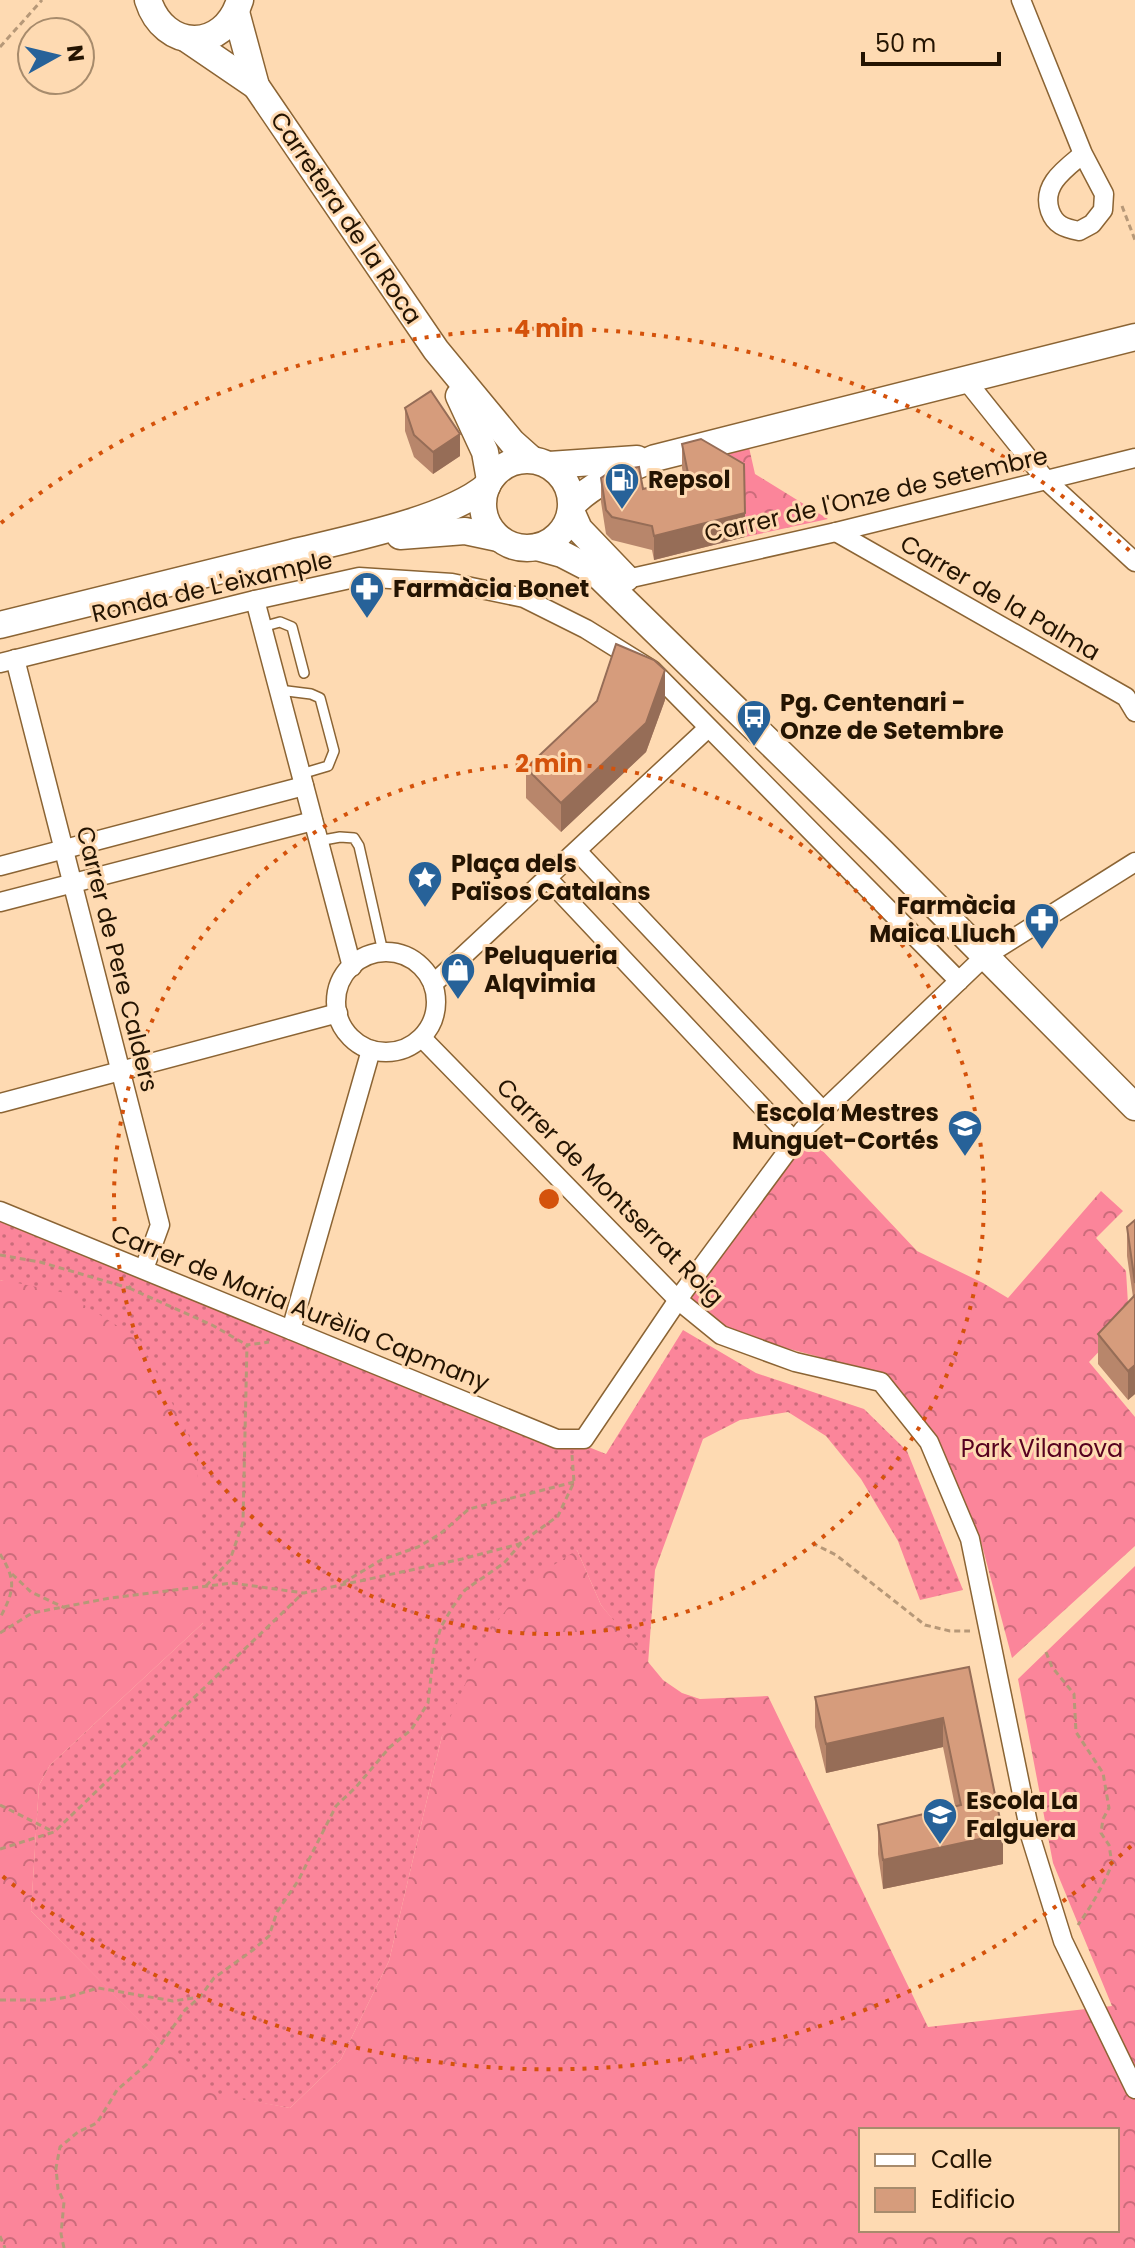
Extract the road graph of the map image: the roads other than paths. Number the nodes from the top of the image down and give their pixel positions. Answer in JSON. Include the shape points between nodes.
{"nodes":[{"id":1,"x":148,"y":0,"type":"edge"},
{"id":2,"x":1021,"y":0,"type":"edge"},
{"id":3,"x":238,"y":6,"type":"edge"},
{"id":4,"x":187,"y":39,"type":"junction"},
{"id":5,"x":256,"y":86,"type":"junction"},
{"id":6,"x":1083,"y":154,"type":"junction"},
{"id":7,"x":1135,"y":337,"type":"edge"},
{"id":8,"x":436,"y":350,"type":"junction"},
{"id":9,"x":965,"y":379,"type":"junction"},
{"id":10,"x":655,"y":458,"type":"junction"},
{"id":11,"x":1135,"y":458,"type":"edge"},
{"id":12,"x":540,"y":462,"type":"junction"},
{"id":13,"x":1046,"y":480,"type":"junction"},
{"id":14,"x":488,"y":483,"type":"junction"},
{"id":15,"x":572,"y":508,"type":"junction"},
{"id":16,"x":836,"y":532,"type":"junction"},
{"id":17,"x":498,"y":538,"type":"junction"},
{"id":18,"x":340,"y":541,"type":"junction"},
{"id":19,"x":537,"y":547,"type":"junction"},
{"id":20,"x":1135,"y":562,"type":"edge"},
{"id":21,"x":627,"y":579,"type":"junction"},
{"id":22,"x":255,"y":600,"type":"junction"},
{"id":23,"x":0,"y":625,"type":"edge"},
{"id":24,"x":262,"y":627,"type":"junction"},
{"id":25,"x":7,"y":661,"type":"edge"},
{"id":26,"x":304,"y":673,"type":"dead end"},
{"id":27,"x":279,"y":690,"type":"junction"},
{"id":28,"x":1135,"y":712,"type":"edge"},
{"id":29,"x":708,"y":728,"type":"junction"},
{"id":30,"x":302,"y":780,"type":"junction"},
{"id":31,"x":313,"y":821,"type":"junction"},
{"id":32,"x":318,"y":841,"type":"junction"},
{"id":33,"x":65,"y":849,"type":"junction"},
{"id":34,"x":577,"y":851,"type":"junction"},
{"id":35,"x":882,"y":852,"type":"junction"},
{"id":36,"x":1135,"y":862,"type":"edge"},
{"id":37,"x":0,"y":866,"type":"edge"},
{"id":38,"x":547,"y":878,"type":"junction"},
{"id":39,"x":73,"y":883,"type":"junction"},
{"id":40,"x":0,"y":902,"type":"edge"},
{"id":41,"x":383,"y":952,"type":"junction"},
{"id":42,"x":984,"y":957,"type":"junction"},
{"id":43,"x":352,"y":967,"type":"junction"},
{"id":44,"x":959,"y":981,"type":"junction"},
{"id":45,"x":433,"y":984,"type":"junction"},
{"id":46,"x":338,"y":1013,"type":"junction"},
{"id":47,"x":422,"y":1038,"type":"junction"},
{"id":48,"x":371,"y":1050,"type":"junction"},
{"id":49,"x":119,"y":1071,"type":"junction"},
{"id":50,"x":0,"y":1103,"type":"edge"},
{"id":51,"x":1135,"y":1107,"type":"edge"},
{"id":52,"x":823,"y":1111,"type":"junction"},
{"id":53,"x":795,"y":1142,"type":"junction"},
{"id":54,"x":0,"y":1211,"type":"edge"},
{"id":55,"x":144,"y":1269,"type":"junction"},
{"id":56,"x":678,"y":1300,"type":"junction"},
{"id":57,"x":291,"y":1330,"type":"junction"},
{"id":58,"x":1135,"y":2089,"type":"edge"}],
"edges":[{"from":1,"to":4,"type":"street","name":"Carretera de la Roca","via":[[161,26]]},
{"from":2,"to":6,"type":"street"},
{"from":3,"to":4,"type":"street","via":[[216,34]]},
{"from":3,"to":5,"type":"street","name":"Carretera de la Roca"},
{"from":4,"to":5,"type":"street","name":"Carretera de la Roca"},
{"from":5,"to":8,"type":"street","name":"Carretera de la Roca"},
{"from":6,"to":6,"type":"street","via":[[1104,194],[1103,210],[1079,231],[1053,220],[1047,203],[1049,189]]},
{"from":7,"to":9,"type":"street"},
{"from":8,"to":12,"type":"street","name":"Carretera de la Roca","via":[[512,442]]},
{"from":8,"to":14,"type":"street","name":"Carretera de la Roca","via":[[477,430]]},
{"from":9,"to":10,"type":"street"},
{"from":9,"to":13,"type":"street"},
{"from":10,"to":12,"type":"street"},
{"from":10,"to":15,"type":"street","via":[[600,482]]},
{"from":11,"to":13,"type":"street","name":"Carrer de l'Onze de Setembre"},
{"from":12,"to":14,"type":"street","via":[[513,462]]},
{"from":12,"to":15,"type":"street","via":[[568,483]]},
{"from":13,"to":16,"type":"street","name":"Carrer de l'Onze de Setembre"},
{"from":13,"to":20,"type":"street"},
{"from":14,"to":17,"type":"street","via":[[483,509]]},
{"from":14,"to":18,"type":"street","via":[[448,509]]},
{"from":15,"to":19,"type":"street","via":[[563,531]]},
{"from":15,"to":21,"type":"street","via":[[579,529]]},
{"from":16,"to":21,"type":"street","name":"Carrer de l'Onze de Setembre"},
{"from":16,"to":28,"type":"street","name":"Carrer de la Palma","via":[[1126,697]]},
{"from":17,"to":18,"type":"street","via":[[465,531]]},
{"from":17,"to":19,"type":"street","via":[[517,547]]},
{"from":18,"to":23,"type":"street"},
{"from":19,"to":35,"type":"street","via":[[593,570]]},
{"from":21,"to":35,"type":"street","via":[[820,778]]},
{"from":22,"to":24,"type":"street"},
{"from":22,"to":25,"type":"street","name":"Ronda de L'eixample"},
{"from":22,"to":29,"type":"street","name":"Ronda de L'eixample","via":[[359,577],[452,583],[524,598],[652,670]]},
{"from":24,"to":26,"type":"lane","via":[[280,622],[292,627]]},
{"from":24,"to":27,"type":"street"},
{"from":25,"to":33,"type":"street","name":"Carrer de Pere Calders"},
{"from":27,"to":30,"type":"street"},
{"from":27,"to":30,"type":"lane","via":[[320,698],[334,751],[328,766]]},
{"from":29,"to":34,"type":"street"},
{"from":29,"to":44,"type":"street","name":"Ronda de L'eixample"},
{"from":30,"to":31,"type":"street"},
{"from":30,"to":33,"type":"street"},
{"from":31,"to":32,"type":"street"},
{"from":31,"to":39,"type":"street"},
{"from":32,"to":41,"type":"lane","via":[[354,838],[359,846]]},
{"from":32,"to":43,"type":"street"},
{"from":33,"to":37,"type":"street"},
{"from":33,"to":39,"type":"street","name":"Carrer de Pere Calders"},
{"from":34,"to":38,"type":"street"},
{"from":34,"to":52,"type":"street"},
{"from":35,"to":42,"type":"street"},
{"from":36,"to":42,"type":"street"},
{"from":38,"to":45,"type":"street"},
{"from":38,"to":53,"type":"street"},
{"from":39,"to":40,"type":"street"},
{"from":39,"to":49,"type":"street","name":"Carrer de Pere Calders"},
{"from":41,"to":43,"type":"street","via":[[361,958]]},
{"from":41,"to":45,"type":"street","via":[[411,958]]},
{"from":42,"to":44,"type":"street"},
{"from":42,"to":51,"type":"street"},
{"from":43,"to":46,"type":"street","via":[[338,988]]},
{"from":44,"to":52,"type":"street"},
{"from":45,"to":47,"type":"street","via":[[437,1007]]},
{"from":46,"to":48,"type":"street","via":[[346,1032]]},
{"from":46,"to":49,"type":"street"},
{"from":47,"to":48,"type":"street","via":[[407,1048]]},
{"from":47,"to":56,"type":"street","name":"Carrer de Montserrat Roig"},
{"from":48,"to":57,"type":"street"},
{"from":49,"to":50,"type":"street"},
{"from":49,"to":55,"type":"street","name":"Carrer de Pere Calders","via":[[160,1225]]},
{"from":52,"to":53,"type":"street"},
{"from":53,"to":56,"type":"street"},
{"from":54,"to":55,"type":"street","name":"Carrer de Maria Aurèlia Capmany"},
{"from":55,"to":57,"type":"street","name":"Carrer de Maria Aurèlia Capmany"},
{"from":56,"to":57,"type":"street","name":"Carrer de Maria Aurèlia Capmany","via":[[578,1439],[557,1439]]},
{"from":56,"to":58,"type":"street","name":"Carrer de Montserrat Roig","via":[[721,1335],[795,1362],[881,1382],[929,1442],[970,1539],[1031,1838],[1064,1944]]}]}
